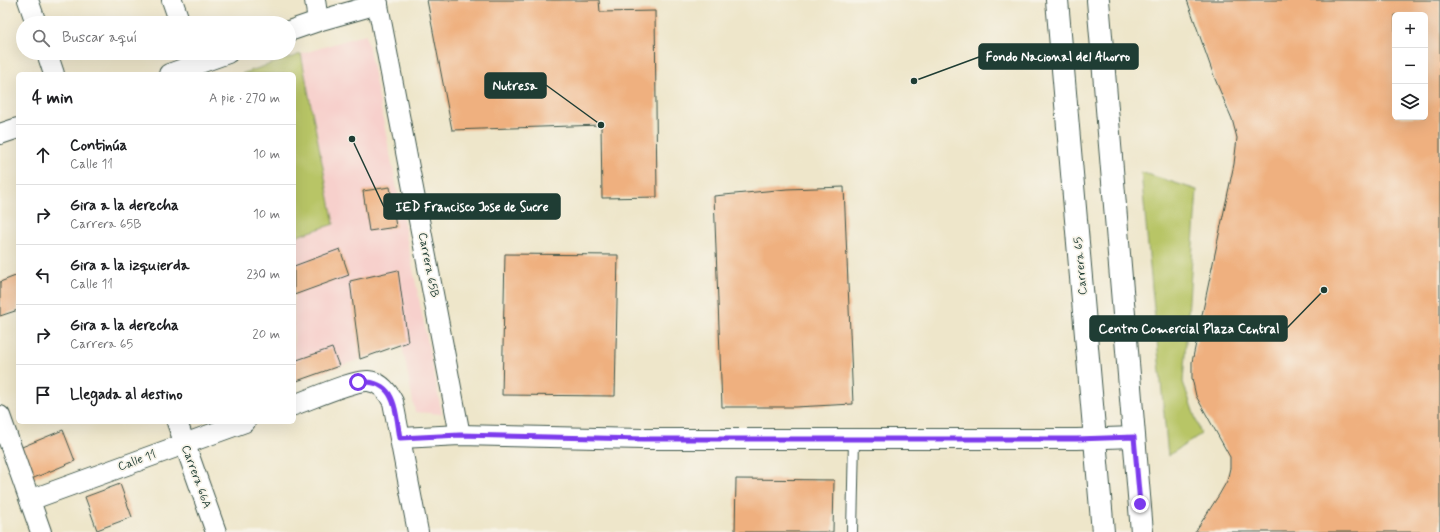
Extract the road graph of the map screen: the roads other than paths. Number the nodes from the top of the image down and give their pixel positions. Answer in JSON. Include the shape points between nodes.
{"nodes":[{"id":1,"x":28,"y":0,"type":"edge"},
{"id":2,"x":172,"y":0,"type":"edge"},
{"id":3,"x":315,"y":0,"type":"edge"},
{"id":4,"x":1057,"y":0,"type":"edge"},
{"id":5,"x":1098,"y":0,"type":"edge"},
{"id":6,"x":378,"y":2,"type":"edge"},
{"id":7,"x":34,"y":16,"type":"edge"},
{"id":8,"x":178,"y":16,"type":"edge"},
{"id":9,"x":318,"y":21,"type":"junction"},
{"id":10,"x":296,"y":29,"type":"edge"},
{"id":11,"x":49,"y":60,"type":"edge"},
{"id":12,"x":191,"y":60,"type":"edge"},
{"id":13,"x":53,"y":72,"type":"edge"},
{"id":14,"x":172,"y":72,"type":"edge"},
{"id":15,"x":16,"y":129,"type":"edge"},
{"id":16,"x":0,"y":134,"type":"edge"},
{"id":17,"x":296,"y":404,"type":"edge"},
{"id":18,"x":0,"y":416,"type":"edge"},
{"id":19,"x":178,"y":424,"type":"edge"},
{"id":20,"x":239,"y":424,"type":"edge"},
{"id":21,"x":460,"y":435,"type":"junction"},
{"id":22,"x":1134,"y":437,"type":"junction"},
{"id":23,"x":400,"y":438,"type":"junction"},
{"id":24,"x":854,"y":439,"type":"junction"},
{"id":25,"x":1094,"y":439,"type":"junction"},
{"id":26,"x":184,"y":443,"type":"junction"},
{"id":27,"x":30,"y":500,"type":"junction"},
{"id":28,"x":41,"y":532,"type":"edge"},
{"id":29,"x":216,"y":532,"type":"edge"},
{"id":30,"x":418,"y":532,"type":"edge"},
{"id":31,"x":852,"y":532,"type":"edge"},
{"id":32,"x":1103,"y":532,"type":"edge"},
{"id":33,"x":1142,"y":532,"type":"edge"}],
"edges":[{"from":1,"to":7,"type":"street"},
{"from":2,"to":8,"type":"street"},
{"from":3,"to":9,"type":"street"},
{"from":4,"to":25,"type":"street","name":"Carrera 65"},
{"from":5,"to":22,"type":"street"},
{"from":6,"to":9,"type":"street"},
{"from":6,"to":21,"type":"street","name":"Carrera 65B"},
{"from":9,"to":10,"type":"street"},
{"from":11,"to":13,"type":"street"},
{"from":12,"to":14,"type":"street"},
{"from":15,"to":16,"type":"street"},
{"from":17,"to":23,"type":"street","via":[[358,382],[369,381],[380,385],[388,392],[393,402]]},
{"from":18,"to":27,"type":"street"},
{"from":19,"to":26,"type":"street","name":"Carrera 66A"},
{"from":20,"to":26,"type":"street","name":"Calle 11"},
{"from":21,"to":23,"type":"street"},
{"from":21,"to":24,"type":"street","via":[[643,439]]},
{"from":22,"to":25,"type":"street"},
{"from":22,"to":33,"type":"street"},
{"from":23,"to":30,"type":"street"},
{"from":24,"to":25,"type":"street"},
{"from":24,"to":31,"type":"lane"},
{"from":25,"to":32,"type":"street","name":"Carrera 65"},
{"from":26,"to":27,"type":"street","name":"Calle 11"},
{"from":26,"to":29,"type":"street","name":"Carrera 66A"},
{"from":27,"to":28,"type":"street"}]}
